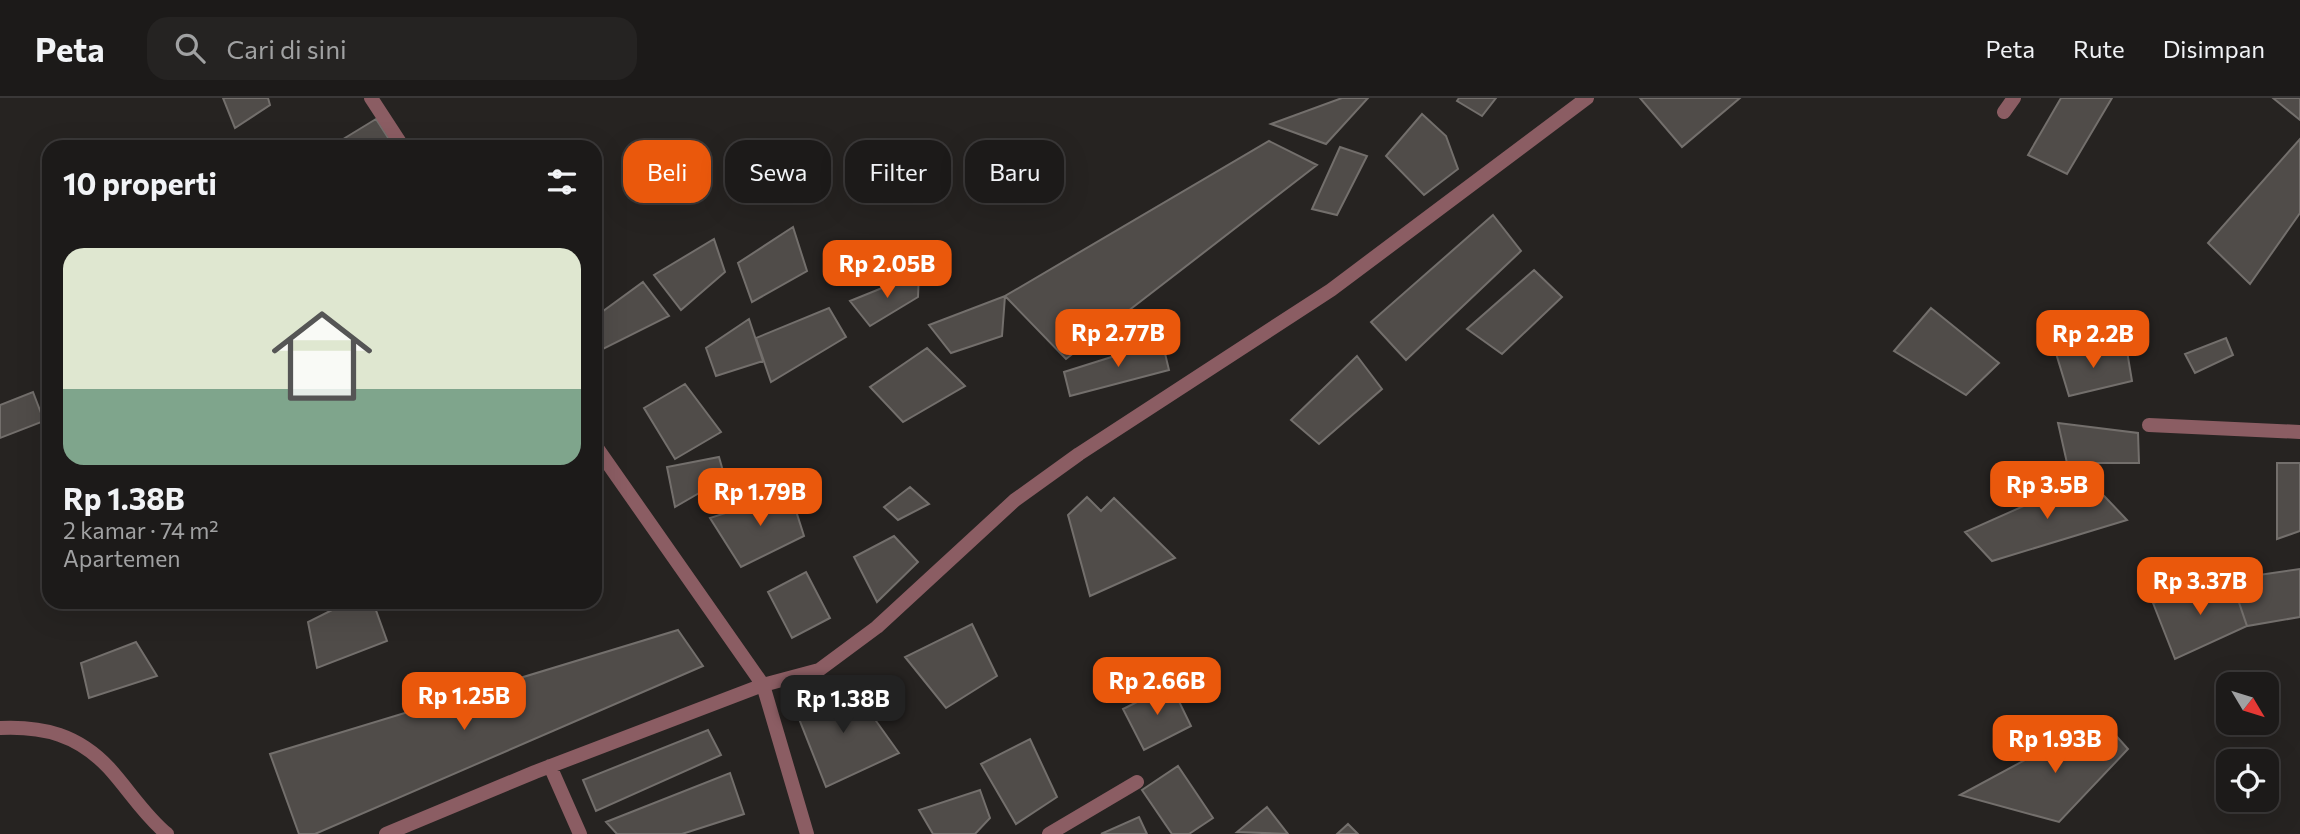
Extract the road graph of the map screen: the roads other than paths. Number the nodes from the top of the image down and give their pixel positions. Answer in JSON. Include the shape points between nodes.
{"nodes":[{"id":1,"x":371,"y":98,"type":"edge"},
{"id":2,"x":1587,"y":98,"type":"edge"},
{"id":3,"x":2014,"y":98,"type":"edge"},
{"id":4,"x":2004,"y":112,"type":"dead end"},
{"id":5,"x":398,"y":140,"type":"edge"},
{"id":6,"x":2149,"y":425,"type":"dead end"},
{"id":7,"x":2300,"y":432,"type":"edge"},
{"id":8,"x":602,"y":455,"type":"edge"},
{"id":9,"x":763,"y":685,"type":"junction"},
{"id":10,"x":0,"y":728,"type":"edge"},
{"id":11,"x":550,"y":766,"type":"junction"},
{"id":12,"x":1138,"y":782,"type":"dead end"},
{"id":13,"x":167,"y":834,"type":"edge"},
{"id":14,"x":386,"y":834,"type":"edge"},
{"id":15,"x":580,"y":834,"type":"edge"},
{"id":16,"x":807,"y":834,"type":"edge"},
{"id":17,"x":1049,"y":834,"type":"edge"}],
"edges":[{"from":1,"to":5,"type":"street"},
{"from":2,"to":9,"type":"street","via":[[1331,290],[1014,500],[877,627],[818,670]]},
{"from":3,"to":4,"type":"street"},
{"from":6,"to":7,"type":"street"},
{"from":8,"to":9,"type":"street"},
{"from":9,"to":11,"type":"street"},
{"from":9,"to":16,"type":"street"},
{"from":10,"to":13,"type":"street","via":[[54,732],[79,743],[108,767]]},
{"from":11,"to":14,"type":"street"},
{"from":11,"to":15,"type":"street"},
{"from":12,"to":17,"type":"street"}]}
